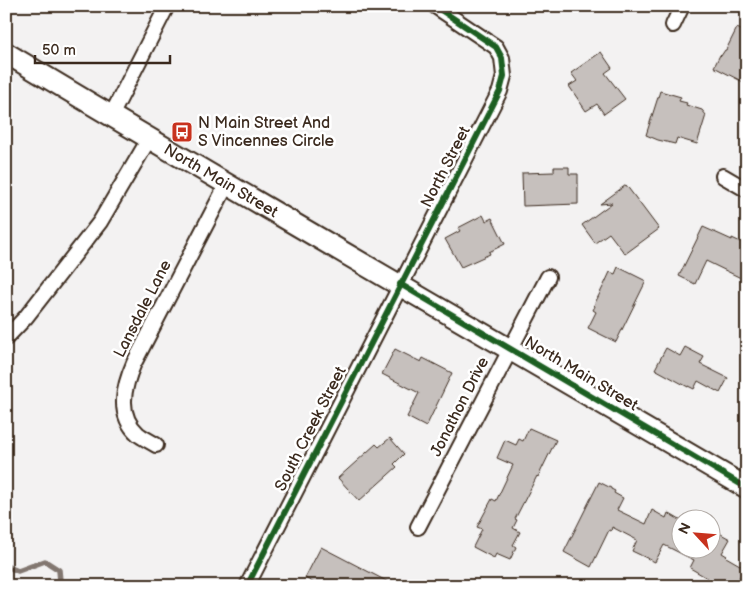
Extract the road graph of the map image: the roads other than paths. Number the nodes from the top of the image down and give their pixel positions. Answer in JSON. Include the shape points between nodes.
{"nodes":[{"id":1,"x":167,"y":6,"type":"edge"},
{"id":2,"x":435,"y":6,"type":"edge"},
{"id":3,"x":682,"y":6,"type":"edge"},
{"id":4,"x":673,"y":25,"type":"dead end"},
{"id":5,"x":6,"y":53,"type":"edge"},
{"id":6,"x":111,"y":116,"type":"junction"},
{"id":7,"x":149,"y":139,"type":"junction"},
{"id":8,"x":723,"y":176,"type":"dead end"},
{"id":9,"x":227,"y":184,"type":"junction"},
{"id":10,"x":747,"y":190,"type":"edge"},
{"id":11,"x":548,"y":277,"type":"dead end"},
{"id":12,"x":400,"y":284,"type":"junction"},
{"id":13,"x":6,"y":338,"type":"edge"},
{"id":14,"x":510,"y":349,"type":"junction"},
{"id":15,"x":156,"y":444,"type":"dead end"},
{"id":16,"x":747,"y":488,"type":"edge"},
{"id":17,"x":418,"y":527,"type":"dead end"},
{"id":18,"x":247,"y":586,"type":"edge"}],
"edges":[{"from":1,"to":6,"type":"street"},
{"from":2,"to":12,"type":"street","name":"North Street","via":[[496,47],[502,58],[504,76],[500,91]]},
{"from":3,"to":4,"type":"street"},
{"from":5,"to":6,"type":"main road","name":"North Main Street"},
{"from":6,"to":7,"type":"main road","name":"North Main Street"},
{"from":7,"to":9,"type":"main road","name":"North Main Street"},
{"from":7,"to":13,"type":"street","via":[[100,222]]},
{"from":8,"to":10,"type":"street"},
{"from":9,"to":12,"type":"main road","name":"North Main Street"},
{"from":9,"to":15,"type":"street","name":"Lansdale Lane","via":[[126,381],[123,402],[126,418],[138,433]]},
{"from":11,"to":14,"type":"street","name":"Jonathon Drive"},
{"from":12,"to":14,"type":"main road","name":"North Main Street"},
{"from":12,"to":18,"type":"street","name":"South Creek Street"},
{"from":14,"to":16,"type":"main road","name":"North Main Street"},
{"from":14,"to":17,"type":"street","name":"Jonathon Drive"}]}
